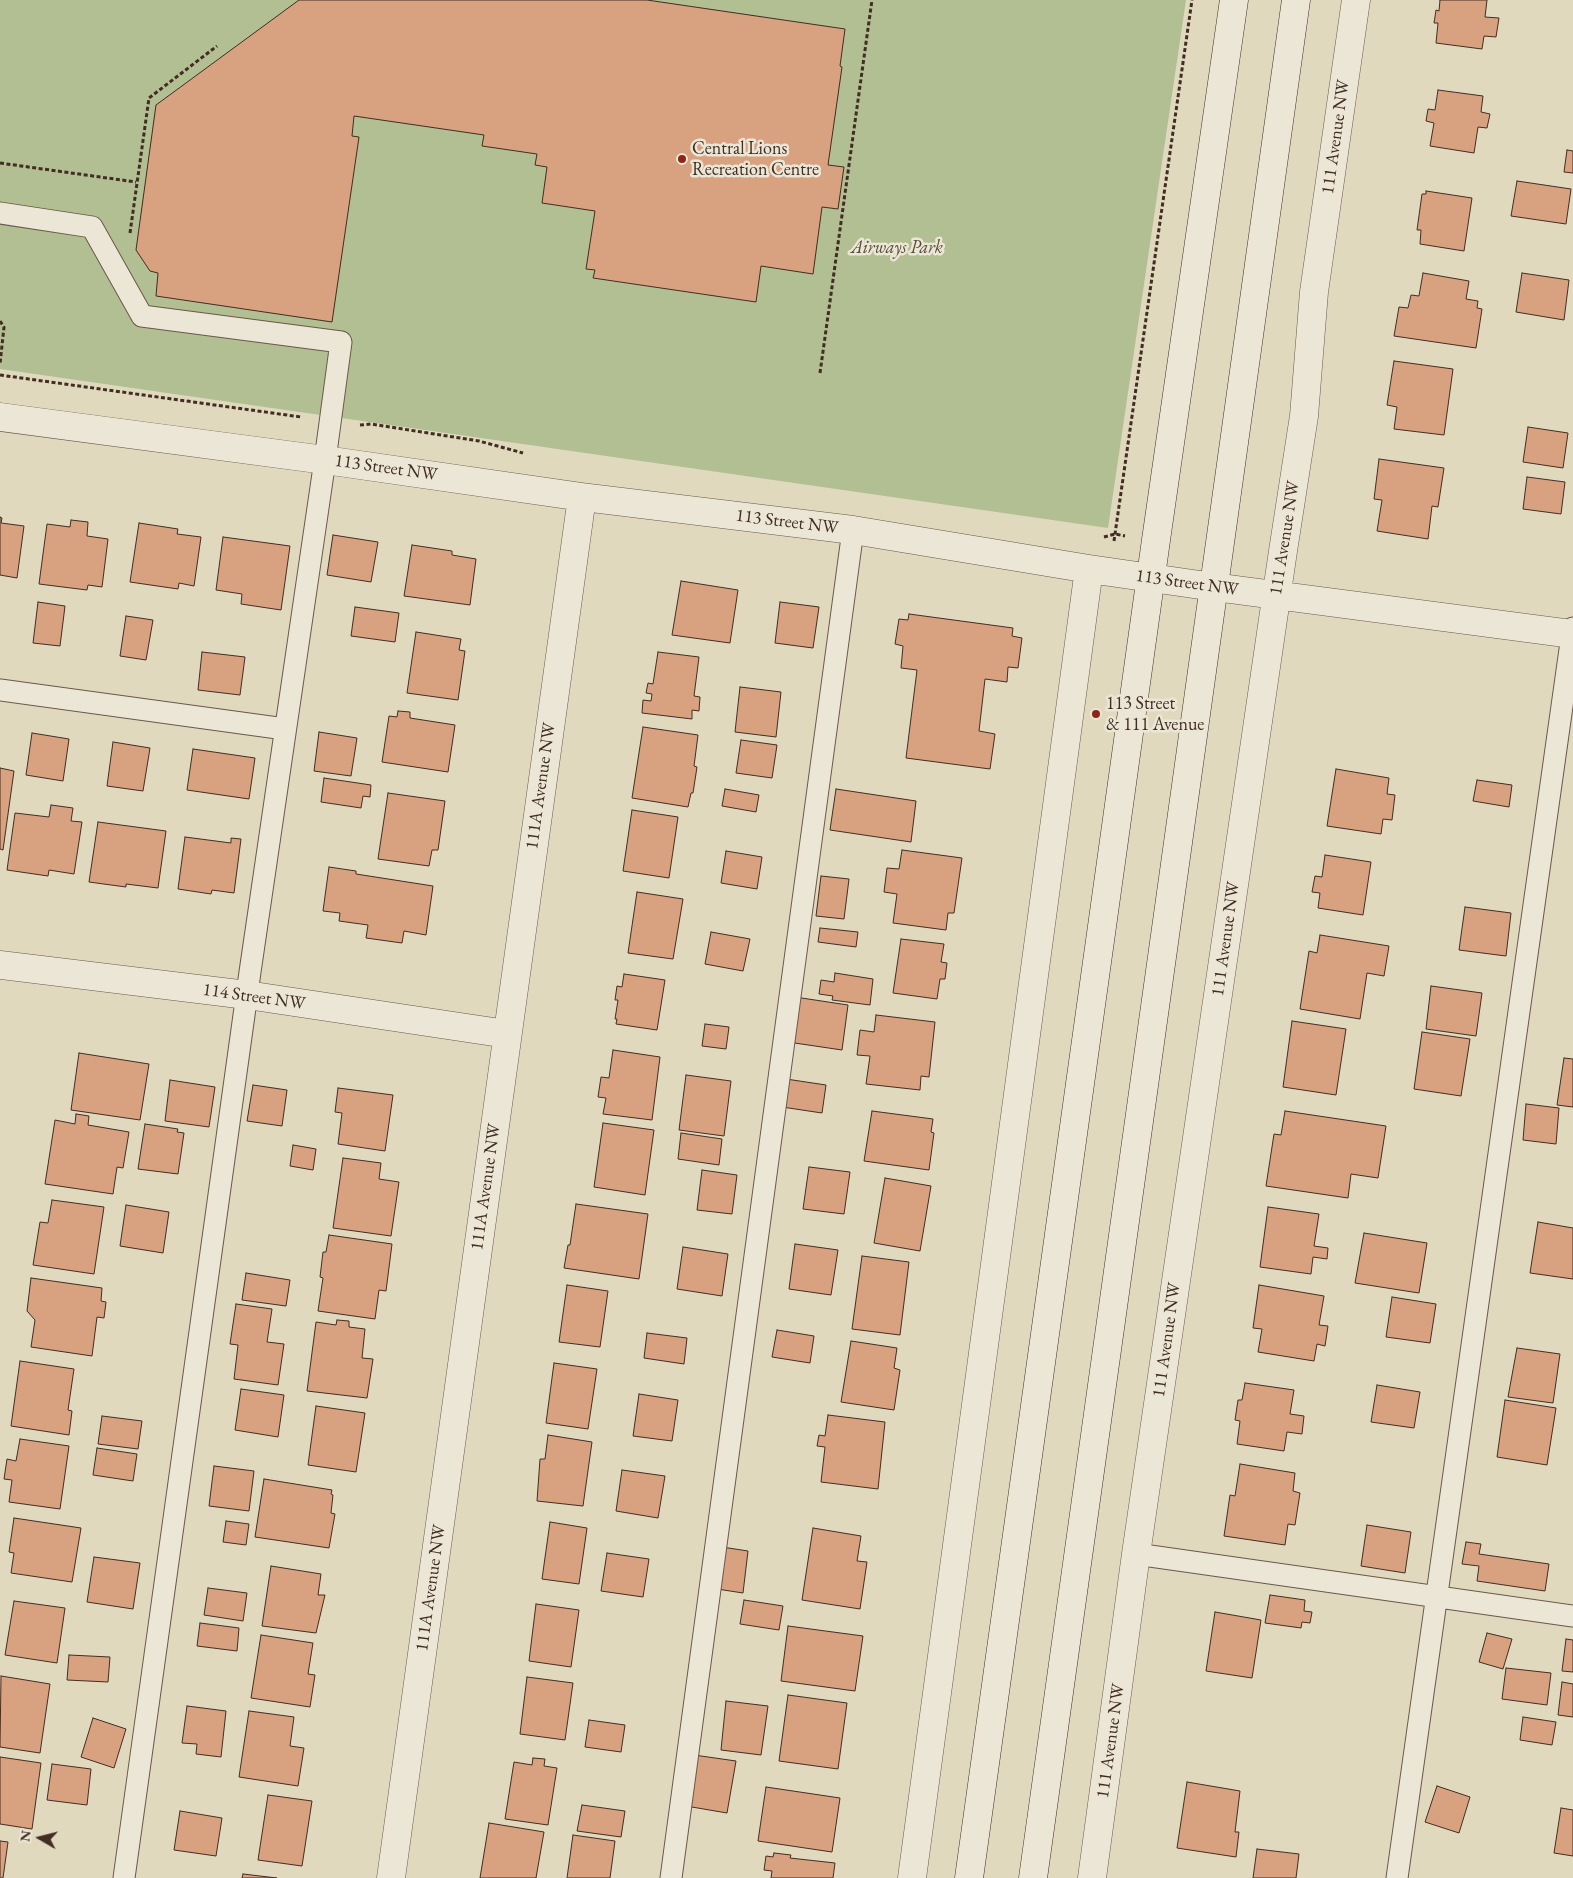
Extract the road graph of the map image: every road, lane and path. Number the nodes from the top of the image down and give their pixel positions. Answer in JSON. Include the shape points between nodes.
{"nodes":[{"id":1,"x":872,"y":0,"type":"edge"},
{"id":2,"x":1192,"y":0,"type":"edge"},
{"id":3,"x":1234,"y":0,"type":"edge"},
{"id":4,"x":1296,"y":0,"type":"edge"},
{"id":5,"x":1356,"y":0,"type":"edge"},
{"id":6,"x":217,"y":46,"type":"dead end"},
{"id":7,"x":0,"y":163,"type":"edge"},
{"id":8,"x":136,"y":182,"type":"junction"},
{"id":9,"x":0,"y":213,"type":"edge"},
{"id":10,"x":129,"y":240,"type":"dead end"},
{"id":11,"x":0,"y":321,"type":"edge"},
{"id":12,"x":0,"y":364,"type":"edge"},
{"id":13,"x":820,"y":373,"type":"dead end"},
{"id":14,"x":0,"y":374,"type":"edge"},
{"id":15,"x":0,"y":417,"type":"edge"},
{"id":16,"x":330,"y":420,"type":"junction"},
{"id":17,"x":524,"y":454,"type":"dead end"},
{"id":18,"x":325,"y":460,"type":"junction"},
{"id":19,"x":582,"y":496,"type":"junction"},
{"id":20,"x":853,"y":530,"type":"junction"},
{"id":21,"x":1100,"y":538,"type":"dead end"},
{"id":22,"x":1089,"y":569,"type":"junction"},
{"id":23,"x":1150,"y":578,"type":"junction"},
{"id":24,"x":1214,"y":587,"type":"junction"},
{"id":25,"x":1276,"y":596,"type":"junction"},
{"id":26,"x":1573,"y":632,"type":"edge"},
{"id":27,"x":0,"y":690,"type":"edge"},
{"id":28,"x":285,"y":729,"type":"junction"},
{"id":29,"x":0,"y":965,"type":"edge"},
{"id":30,"x":247,"y":995,"type":"junction"},
{"id":31,"x":507,"y":1034,"type":"junction"},
{"id":32,"x":1136,"y":1554,"type":"junction"},
{"id":33,"x":1437,"y":1596,"type":"junction"},
{"id":34,"x":1573,"y":1616,"type":"edge"},
{"id":35,"x":124,"y":1878,"type":"edge"},
{"id":36,"x":391,"y":1878,"type":"edge"},
{"id":37,"x":671,"y":1878,"type":"edge"},
{"id":38,"x":912,"y":1878,"type":"edge"},
{"id":39,"x":969,"y":1878,"type":"edge"},
{"id":40,"x":1033,"y":1878,"type":"edge"},
{"id":41,"x":1092,"y":1878,"type":"edge"},
{"id":42,"x":1397,"y":1878,"type":"edge"}],
"edges":[{"from":1,"to":13,"type":"path"},
{"from":2,"to":21,"type":"path","via":[[1114,534]]},
{"from":3,"to":23,"type":"street"},
{"from":4,"to":24,"type":"street"},
{"from":5,"to":25,"type":"street","name":"111 Avenue NW","via":[[1314,292],[1304,416]]},
{"from":6,"to":8,"type":"path","via":[[149,98]]},
{"from":7,"to":8,"type":"path"},
{"from":8,"to":10,"type":"path"},
{"from":9,"to":16,"type":"lane","via":[[92,227],[142,316],[340,342]]},
{"from":11,"to":12,"type":"path","via":[[4,327]]},
{"from":14,"to":16,"type":"path"},
{"from":15,"to":18,"type":"street","name":"113 Street NW"},
{"from":16,"to":17,"type":"path","via":[[479,442]]},
{"from":16,"to":18,"type":"lane"},
{"from":18,"to":19,"type":"street","name":"113 Street NW"},
{"from":18,"to":28,"type":"lane"},
{"from":19,"to":20,"type":"street","name":"113 Street NW"},
{"from":19,"to":31,"type":"street","name":"111A Avenue NW"},
{"from":20,"to":22,"type":"street","name":"113 Street NW"},
{"from":20,"to":37,"type":"lane"},
{"from":22,"to":23,"type":"street","name":"113 Street NW"},
{"from":22,"to":38,"type":"street"},
{"from":23,"to":24,"type":"street","name":"113 Street NW"},
{"from":23,"to":39,"type":"street"},
{"from":24,"to":25,"type":"street","name":"113 Street NW"},
{"from":24,"to":40,"type":"street"},
{"from":25,"to":26,"type":"street","name":"113 Street NW"},
{"from":25,"to":32,"type":"street","name":"111 Avenue NW"},
{"from":26,"to":33,"type":"lane"},
{"from":27,"to":28,"type":"lane"},
{"from":28,"to":30,"type":"lane"},
{"from":29,"to":30,"type":"street","name":"114 Street NW"},
{"from":30,"to":31,"type":"street","name":"114 Street NW"},
{"from":30,"to":35,"type":"lane"},
{"from":31,"to":36,"type":"street","name":"111A Avenue NW"},
{"from":32,"to":33,"type":"lane"},
{"from":32,"to":41,"type":"street","name":"111 Avenue NW"},
{"from":33,"to":34,"type":"lane"},
{"from":33,"to":42,"type":"lane"}]}
